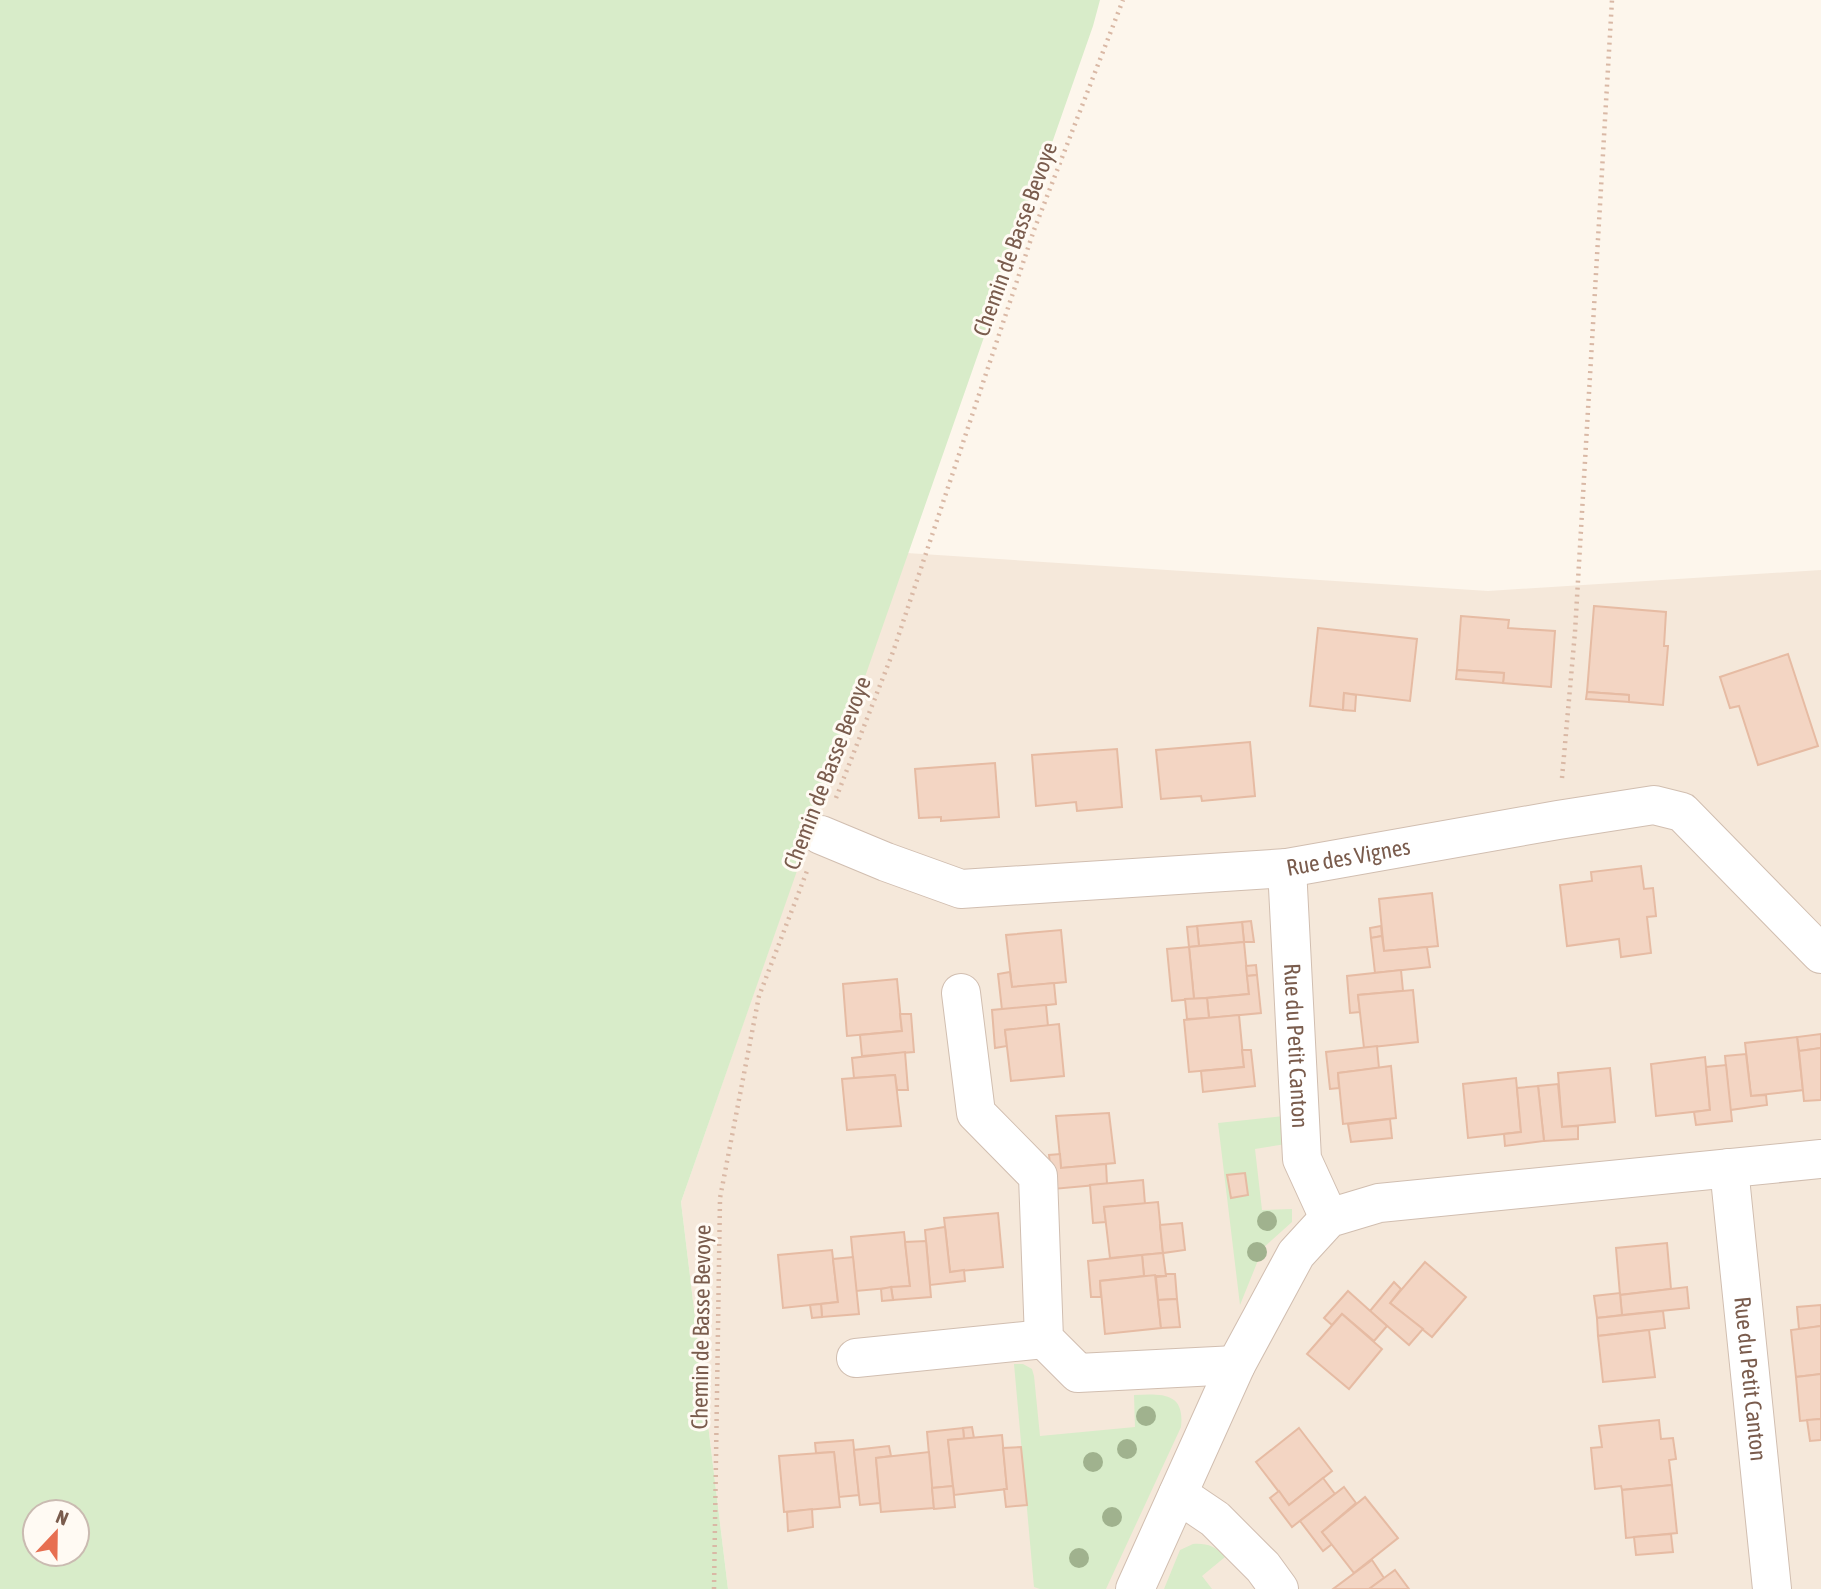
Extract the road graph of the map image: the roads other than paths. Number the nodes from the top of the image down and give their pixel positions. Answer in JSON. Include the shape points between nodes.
{"nodes":[{"id":1,"x":821,"y":835,"type":"road end"},
{"id":2,"x":1287,"y":868,"type":"junction"},
{"id":3,"x":1821,"y":954,"type":"edge"},
{"id":4,"x":961,"y":993,"type":"dead end"},
{"id":5,"x":1821,"y":1159,"type":"edge"},
{"id":6,"x":1729,"y":1168,"type":"junction"},
{"id":7,"x":1329,"y":1218,"type":"junction"},
{"id":8,"x":1044,"y":1339,"type":"junction"},
{"id":9,"x":856,"y":1358,"type":"dead end"},
{"id":10,"x":1236,"y":1366,"type":"junction"},
{"id":11,"x":1178,"y":1494,"type":"junction"},
{"id":12,"x":1136,"y":1589,"type":"edge"},
{"id":13,"x":1279,"y":1589,"type":"edge"},
{"id":14,"x":1772,"y":1589,"type":"edge"}],
"edges":[{"from":1,"to":2,"type":"street","name":"Rue des Vignes","via":[[961,889]]},
{"from":2,"to":3,"type":"street","name":"Rue des Vignes","via":[[1654,805],[1682,812]]},
{"from":2,"to":7,"type":"street","name":"Rue du Petit Canton","via":[[1302,1159]]},
{"from":4,"to":8,"type":"street","via":[[976,1114],[1038,1176]]},
{"from":5,"to":6,"type":"street"},
{"from":6,"to":7,"type":"street","via":[[1379,1203]]},
{"from":6,"to":14,"type":"street","name":"Rue du Petit Canton"},
{"from":7,"to":10,"type":"street","via":[[1296,1254]]},
{"from":8,"to":9,"type":"street"},
{"from":8,"to":10,"type":"street","via":[[1078,1373]]},
{"from":10,"to":11,"type":"street"},
{"from":11,"to":12,"type":"street"},
{"from":11,"to":13,"type":"street","via":[[1215,1519]]}]}
